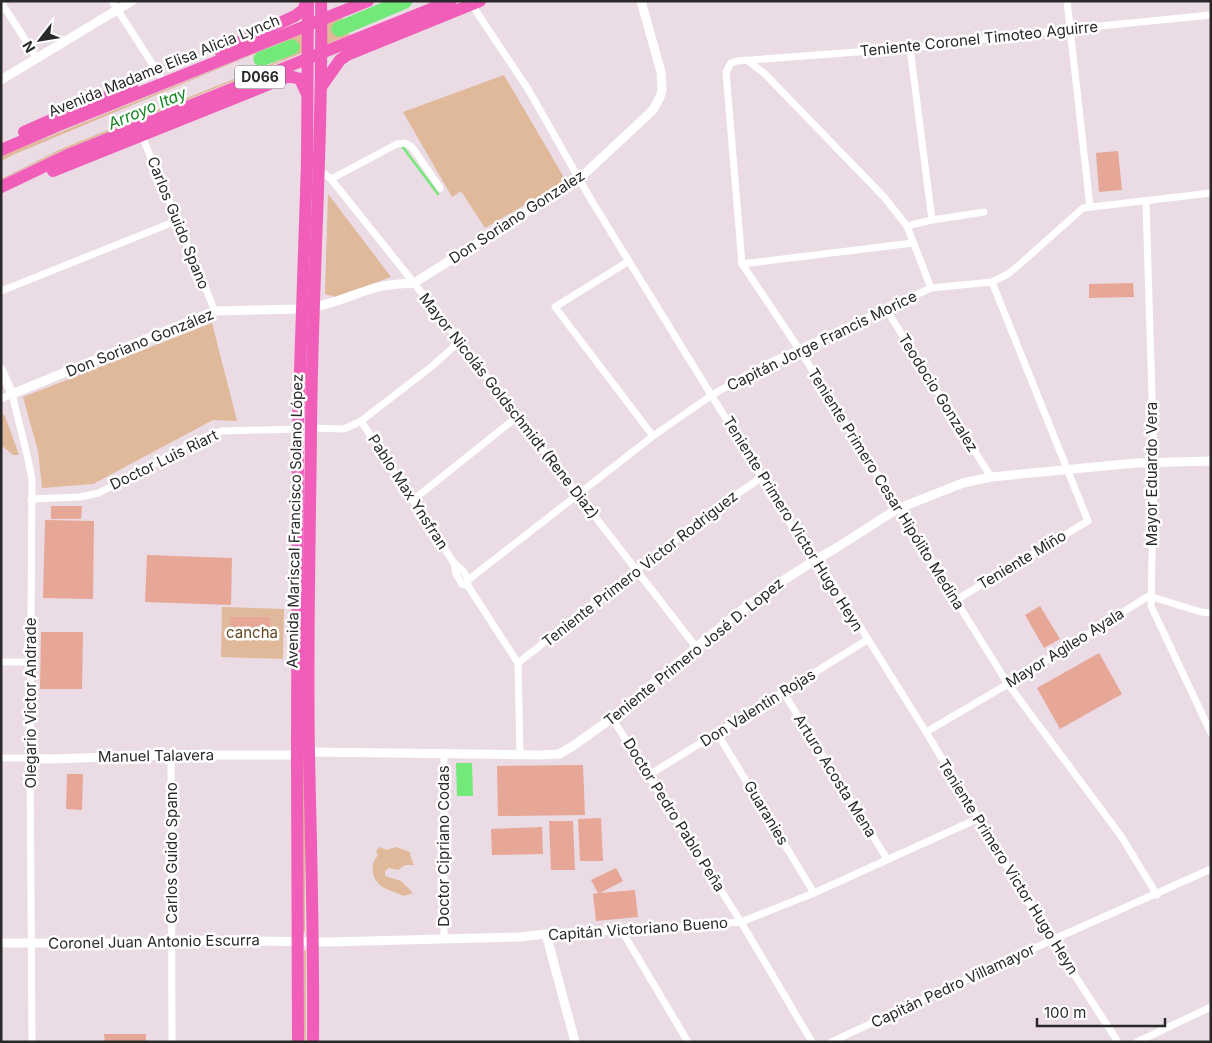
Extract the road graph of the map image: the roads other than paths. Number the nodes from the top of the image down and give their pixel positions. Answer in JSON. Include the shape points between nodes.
{"nodes":[{"id":1,"x":132,"y":1,"type":"edge"},
{"id":2,"x":307,"y":1,"type":"edge"},
{"id":3,"x":321,"y":1,"type":"edge"},
{"id":4,"x":368,"y":1,"type":"edge"},
{"id":5,"x":451,"y":1,"type":"edge"},
{"id":6,"x":641,"y":1,"type":"edge"},
{"id":7,"x":1067,"y":1,"type":"edge"},
{"id":8,"x":1,"y":2,"type":"edge"},
{"id":9,"x":476,"y":3,"type":"edge"},
{"id":10,"x":115,"y":5,"type":"edge"},
{"id":11,"x":1211,"y":15,"type":"edge"},
{"id":12,"x":1070,"y":28,"type":"junction"},
{"id":13,"x":910,"y":48,"type":"junction"},
{"id":14,"x":37,"y":58,"type":"junction"},
{"id":15,"x":747,"y":60,"type":"junction"},
{"id":16,"x":160,"y":76,"type":"junction"},
{"id":17,"x":1,"y":80,"type":"edge"},
{"id":18,"x":321,"y":87,"type":"junction"},
{"id":19,"x":307,"y":94,"type":"junction"},
{"id":20,"x":142,"y":136,"type":"junction"},
{"id":21,"x":1,"y":149,"type":"edge"},
{"id":22,"x":318,"y":169,"type":"junction"},
{"id":23,"x":331,"y":179,"type":"junction"},
{"id":24,"x":579,"y":179,"type":"junction"},
{"id":25,"x":440,"y":188,"type":"dead end"},
{"id":26,"x":1,"y":189,"type":"edge"},
{"id":27,"x":1211,"y":193,"type":"edge"},
{"id":28,"x":1146,"y":201,"type":"junction"},
{"id":29,"x":1090,"y":207,"type":"junction"},
{"id":30,"x":984,"y":212,"type":"dead end"},
{"id":31,"x":932,"y":220,"type":"junction"},
{"id":32,"x":176,"y":221,"type":"junction"},
{"id":33,"x":907,"y":226,"type":"junction"},
{"id":34,"x":914,"y":243,"type":"junction"},
{"id":35,"x":629,"y":261,"type":"junction"},
{"id":36,"x":742,"y":264,"type":"junction"},
{"id":37,"x":992,"y":282,"type":"junction"},
{"id":38,"x":414,"y":284,"type":"junction"},
{"id":39,"x":931,"y":288,"type":"junction"},
{"id":40,"x":1,"y":291,"type":"edge"},
{"id":41,"x":307,"y":308,"type":"junction"},
{"id":42,"x":886,"y":309,"type":"junction"},
{"id":43,"x":214,"y":311,"type":"junction"},
{"id":44,"x":459,"y":342,"type":"junction"},
{"id":45,"x":799,"y":349,"type":"junction"},
{"id":46,"x":1,"y":369,"type":"edge"},
{"id":47,"x":12,"y":394,"type":"junction"},
{"id":48,"x":712,"y":395,"type":"junction"},
{"id":49,"x":1,"y":399,"type":"edge"},
{"id":50,"x":517,"y":417,"type":"junction"},
{"id":51,"x":361,"y":421,"type":"junction"},
{"id":52,"x":305,"y":428,"type":"junction"},
{"id":53,"x":653,"y":436,"type":"junction"},
{"id":54,"x":1211,"y":461,"type":"edge"},
{"id":55,"x":1154,"y":462,"type":"junction"},
{"id":56,"x":1068,"y":469,"type":"junction"},
{"id":57,"x":762,"y":477,"type":"junction"},
{"id":58,"x":991,"y":477,"type":"junction"},
{"id":59,"x":577,"y":494,"type":"junction"},
{"id":60,"x":31,"y":499,"type":"junction"},
{"id":61,"x":413,"y":500,"type":"junction"},
{"id":62,"x":897,"y":509,"type":"junction"},
{"id":63,"x":815,"y":560,"type":"junction"},
{"id":64,"x":636,"y":571,"type":"junction"},
{"id":65,"x":468,"y":583,"type":"junction"},
{"id":66,"x":1152,"y":596,"type":"junction"},
{"id":67,"x":956,"y":600,"type":"junction"},
{"id":68,"x":1211,"y":613,"type":"edge"},
{"id":69,"x":867,"y":640,"type":"junction"},
{"id":70,"x":696,"y":647,"type":"junction"},
{"id":71,"x":1,"y":662,"type":"edge"},
{"id":72,"x":32,"y":662,"type":"junction"},
{"id":73,"x":518,"y":663,"type":"junction"},
{"id":74,"x":1008,"y":684,"type":"junction"},
{"id":75,"x":783,"y":692,"type":"junction"},
{"id":76,"x":612,"y":718,"type":"junction"},
{"id":77,"x":926,"y":732,"type":"junction"},
{"id":78,"x":718,"y":733,"type":"junction"},
{"id":79,"x":1211,"y":734,"type":"edge"},
{"id":80,"x":303,"y":753,"type":"junction"},
{"id":81,"x":444,"y":754,"type":"junction"},
{"id":82,"x":171,"y":755,"type":"junction"},
{"id":83,"x":520,"y":755,"type":"junction"},
{"id":84,"x":1,"y":758,"type":"edge"},
{"id":85,"x":30,"y":758,"type":"junction"},
{"id":86,"x":649,"y":775,"type":"junction"},
{"id":87,"x":977,"y":818,"type":"junction"},
{"id":88,"x":887,"y":859,"type":"junction"},
{"id":89,"x":1211,"y":869,"type":"edge"},
{"id":90,"x":814,"y":893,"type":"junction"},
{"id":91,"x":1157,"y":894,"type":"junction"},
{"id":92,"x":741,"y":922,"type":"junction"},
{"id":93,"x":622,"y":931,"type":"junction"},
{"id":94,"x":546,"y":934,"type":"junction"},
{"id":95,"x":444,"y":938,"type":"junction"},
{"id":96,"x":172,"y":940,"type":"junction"},
{"id":97,"x":1052,"y":940,"type":"junction"},
{"id":98,"x":306,"y":941,"type":"junction"},
{"id":99,"x":1,"y":943,"type":"edge"},
{"id":100,"x":33,"y":944,"type":"junction"},
{"id":101,"x":1211,"y":1007,"type":"edge"},
{"id":102,"x":32,"y":1042,"type":"edge"},
{"id":103,"x":172,"y":1042,"type":"edge"},
{"id":104,"x":298,"y":1042,"type":"edge"},
{"id":105,"x":313,"y":1042,"type":"edge"},
{"id":106,"x":576,"y":1042,"type":"edge"},
{"id":107,"x":688,"y":1042,"type":"edge"},
{"id":108,"x":812,"y":1042,"type":"edge"},
{"id":109,"x":832,"y":1042,"type":"edge"},
{"id":110,"x":1118,"y":1042,"type":"edge"},
{"id":111,"x":1137,"y":1042,"type":"edge"}],
"edges":[{"from":1,"to":10,"type":"street"},
{"from":2,"to":16,"type":"highway","via":[[295,16]]},
{"from":2,"to":19,"type":"highway","name":"Avenida Mariscal Francisco Solano López"},
{"from":3,"to":18,"type":"highway","name":"Avenida Mariscal Francisco Solano López"},
{"from":4,"to":21,"type":"highway","name":"Avenida Madame Elisa Alicia Lynch","number":"D066"},
{"from":5,"to":26,"type":"highway","number":"D066","via":[[70,154]]},
{"from":6,"to":24,"type":"street","name":"Don Soriano Gonzalez","via":[[661,72],[660,97],[648,115]]},
{"from":7,"to":12,"type":"street"},
{"from":8,"to":14,"type":"street"},
{"from":9,"to":18,"type":"highway","via":[[347,55]]},
{"from":9,"to":24,"type":"street","name":"Teniente Primero Victor Hugo Heyn"},
{"from":10,"to":14,"type":"street"},
{"from":10,"to":16,"type":"street"},
{"from":11,"to":12,"type":"street","name":"Teniente Coronel Timoteo Aguirre"},
{"from":12,"to":13,"type":"street","name":"Teniente Coronel Timoteo Aguirre"},
{"from":12,"to":29,"type":"street"},
{"from":13,"to":15,"type":"street","name":"Teniente Coronel Timoteo Aguirre"},
{"from":13,"to":31,"type":"street"},
{"from":14,"to":17,"type":"street"},
{"from":15,"to":33,"type":"street","via":[[765,74],[884,197]]},
{"from":15,"to":36,"type":"street","name":"Teniente Primero Cesar Hipólito Medina","via":[[731,63],[726,72]]},
{"from":16,"to":21,"type":"highway","via":[[41,124],[16,136]]},
{"from":18,"to":22,"type":"highway","name":"Avenida Mariscal Francisco Solano López"},
{"from":19,"to":20,"type":"highway","via":[[300,79],[287,77]]},
{"from":19,"to":41,"type":"highway","name":"Avenida Mariscal Francisco Solano López"},
{"from":20,"to":26,"type":"highway"},
{"from":20,"to":32,"type":"street","name":"Carlos Guido Spano"},
{"from":22,"to":23,"type":"street","name":"Mayor Nicolás Goldschmidt (Rene Diaz)"},
{"from":22,"to":41,"type":"highway","name":"Avenida Mariscal Francisco Solano López"},
{"from":23,"to":25,"type":"street","via":[[397,144],[405,143],[412,147]]},
{"from":23,"to":38,"type":"street","name":"Mayor Nicolás Goldschmidt (Rene Diaz)"},
{"from":24,"to":35,"type":"street","name":"Teniente Primero Victor Hugo Heyn"},
{"from":24,"to":38,"type":"street","name":"Don Soriano Gonzalez"},
{"from":27,"to":28,"type":"street","name":"Capitán Jorge Francis Morice"},
{"from":28,"to":29,"type":"street","name":"Capitán Jorge Francis Morice"},
{"from":28,"to":55,"type":"street","name":"Mayor Eduardo Vera"},
{"from":29,"to":37,"type":"street","name":"Capitán Jorge Francis Morice","via":[[1083,208],[1008,274]]},
{"from":30,"to":31,"type":"street"},
{"from":31,"to":33,"type":"street"},
{"from":32,"to":40,"type":"street"},
{"from":32,"to":43,"type":"street","name":"Carlos Guido Spano"},
{"from":33,"to":34,"type":"street"},
{"from":34,"to":36,"type":"street"},
{"from":34,"to":39,"type":"street"},
{"from":35,"to":48,"type":"street","name":"Teniente Primero Victor Hugo Heyn"},
{"from":35,"to":53,"type":"street","via":[[555,307]]},
{"from":36,"to":45,"type":"street","name":"Teniente Primero Cesar Hipólito Medina"},
{"from":37,"to":39,"type":"street","name":"Capitán Jorge Francis Morice"},
{"from":37,"to":56,"type":"street"},
{"from":38,"to":41,"type":"street","via":[[375,288],[334,303]]},
{"from":38,"to":44,"type":"street","name":"Mayor Nicolás Goldschmidt (Rene Diaz)"},
{"from":39,"to":42,"type":"street","name":"Capitán Jorge Francis Morice"},
{"from":41,"to":43,"type":"street","name":"Don Soriano González"},
{"from":41,"to":52,"type":"highway","name":"Avenida Mariscal Francisco Solano López"},
{"from":42,"to":45,"type":"street","name":"Capitán Jorge Francis Morice"},
{"from":42,"to":58,"type":"street","name":"Teodocio Gonzalez"},
{"from":43,"to":47,"type":"street","name":"Don Soriano González"},
{"from":44,"to":50,"type":"street","name":"Mayor Nicolás Goldschmidt (Rene Diaz)"},
{"from":44,"to":51,"type":"street","name":"Doctor Luis Riart"},
{"from":45,"to":48,"type":"street","name":"Capitán Jorge Francis Morice"},
{"from":45,"to":62,"type":"street","name":"Teniente Primero Cesar Hipólito Medina"},
{"from":46,"to":47,"type":"street","name":"Olegario Victor Andrade"},
{"from":47,"to":49,"type":"street"},
{"from":47,"to":60,"type":"street","name":"Olegario Victor Andrade","via":[[32,480]]},
{"from":48,"to":53,"type":"street","name":"Capitán Jorge Francis Morice"},
{"from":48,"to":57,"type":"street","name":"Teniente Primero Victor Hugo Heyn"},
{"from":50,"to":59,"type":"street","name":"Mayor Nicolás Goldschmidt (Rene Diaz)"},
{"from":50,"to":61,"type":"street"},
{"from":51,"to":52,"type":"street","name":"Doctor Luis Riart","via":[[344,429]]},
{"from":51,"to":61,"type":"street","name":"Pablo Max Ynsfran"},
{"from":52,"to":60,"type":"street","name":"Doctor Luis Riart","via":[[222,431],[198,440],[99,492]]},
{"from":52,"to":80,"type":"highway","name":"Avenida Mariscal Francisco Solano López"},
{"from":53,"to":59,"type":"street","name":"Capitán Jorge Francis Morice"},
{"from":54,"to":55,"type":"street","name":"Teniente Primero José D. Lopez"},
{"from":55,"to":56,"type":"street","name":"Teniente Primero José D. Lopez"},
{"from":55,"to":66,"type":"street","name":"Mayor Eduardo Vera"},
{"from":56,"to":58,"type":"street","name":"Teniente Primero José D. Lopez"},
{"from":56,"to":67,"type":"street","name":"Teniente Miño","via":[[1088,521]]},
{"from":57,"to":63,"type":"street","name":"Teniente Primero Victor Hugo Heyn"},
{"from":57,"to":64,"type":"street","name":"Teniente Primero Victor Rodriguez","via":[[708,514]]},
{"from":58,"to":62,"type":"street","name":"Teniente Primero José D. Lopez","via":[[964,483]]},
{"from":59,"to":64,"type":"street","name":"Mayor Nicolás Goldschmidt (Rene Diaz)"},
{"from":59,"to":65,"type":"street","name":"Capitán Jorge Francis Morice"},
{"from":60,"to":72,"type":"street","name":"Olegario Victor Andrade"},
{"from":61,"to":65,"type":"street","name":"Pablo Max Ynsfran","via":[[454,563],[462,584]]},
{"from":62,"to":63,"type":"street","name":"Teniente Primero José D. Lopez"},
{"from":62,"to":67,"type":"street","name":"Teniente Primero Cesar Hipólito Medina"},
{"from":63,"to":69,"type":"street","name":"Teniente Primero Victor Hugo Heyn"},
{"from":63,"to":70,"type":"street","name":"Teniente Primero José D. Lopez"},
{"from":64,"to":70,"type":"street","name":"Mayor Nicolás Goldschmidt (Rene Diaz)"},
{"from":64,"to":73,"type":"street","name":"Teniente Primero Victor Rodriguez"},
{"from":65,"to":73,"type":"street"},
{"from":66,"to":68,"type":"street"},
{"from":66,"to":74,"type":"street","name":"Mayor Agileo Ayala"},
{"from":66,"to":79,"type":"street","name":"Mayor Eduardo Vera","via":[[1151,606]]},
{"from":67,"to":74,"type":"street","name":"Teniente Primero Cesar Hipólito Medina"},
{"from":69,"to":75,"type":"street","name":"Don Valentin Rojas"},
{"from":69,"to":77,"type":"street","name":"Teniente Primero Victor Hugo Heyn"},
{"from":70,"to":76,"type":"street","name":"Teniente Primero José D. Lopez"},
{"from":71,"to":72,"type":"street"},
{"from":72,"to":85,"type":"street","name":"Olegario Victor Andrade"},
{"from":73,"to":83,"type":"street"},
{"from":74,"to":77,"type":"street","name":"Mayor Agileo Ayala"},
{"from":74,"to":91,"type":"street","name":"Teniente Primero Cesar Hipólito Medina","via":[[1121,836]]},
{"from":75,"to":78,"type":"street","name":"Don Valentin Rojas"},
{"from":75,"to":88,"type":"street","name":"Arturo Acosta Mena"},
{"from":76,"to":83,"type":"street","name":"Teniente Primero José D. Lopez","via":[[559,754]]},
{"from":76,"to":86,"type":"street","name":"Doctor Pedro Pablo Peña"},
{"from":77,"to":87,"type":"street","name":"Teniente Primero Victor Hugo Heyn"},
{"from":78,"to":86,"type":"street","name":"Don Valentin Rojas"},
{"from":78,"to":90,"type":"street","name":"Guaranies"},
{"from":80,"to":81,"type":"street","name":"Teniente Primero José D. Lopez"},
{"from":80,"to":82,"type":"street","name":"Manuel Talavera"},
{"from":80,"to":98,"type":"highway","name":"Avenida Mariscal Francisco Solano López"},
{"from":81,"to":83,"type":"street","name":"Teniente Primero José D. Lopez"},
{"from":81,"to":95,"type":"street","name":"Doctor Cipriano Codas"},
{"from":82,"to":85,"type":"street","name":"Manuel Talavera"},
{"from":82,"to":96,"type":"street","name":"Carlos Guido Spano"},
{"from":84,"to":85,"type":"street","name":"Manuel Talavera"},
{"from":85,"to":100,"type":"street","name":"Olegario Victor Andrade"},
{"from":86,"to":92,"type":"street","name":"Doctor Pedro Pablo Peña"},
{"from":87,"to":88,"type":"street","name":"Capitán Victoriano Bueno"},
{"from":87,"to":97,"type":"street","name":"Teniente Primero Victor Hugo Heyn"},
{"from":88,"to":90,"type":"street","name":"Capitán Victoriano Bueno"},
{"from":89,"to":91,"type":"street","name":"Capitán Pedro Villamayor"},
{"from":90,"to":92,"type":"street","name":"Capitán Victoriano Bueno"},
{"from":91,"to":97,"type":"street","name":"Capitán Pedro Villamayor"},
{"from":92,"to":93,"type":"street","name":"Capitán Victoriano Bueno"},
{"from":92,"to":108,"type":"street","name":"Doctor Pedro Pablo Peña"},
{"from":93,"to":94,"type":"street","name":"Capitán Victoriano Bueno"},
{"from":93,"to":107,"type":"street"},
{"from":94,"to":95,"type":"street","name":"Capitán Victoriano Bueno"},
{"from":94,"to":106,"type":"street"},
{"from":95,"to":98,"type":"street","name":"Capitán Victoriano Bueno"},
{"from":96,"to":98,"type":"street","name":"Coronel Juan Antonio Escurra"},
{"from":96,"to":100,"type":"street","name":"Coronel Juan Antonio Escurra"},
{"from":96,"to":103,"type":"street","name":"Carlos Guido Spano"},
{"from":97,"to":109,"type":"street","name":"Capitán Pedro Villamayor"},
{"from":97,"to":110,"type":"street","name":"Teniente Primero Victor Hugo Heyn"},
{"from":98,"to":104,"type":"highway","name":"Avenida Mariscal Francisco Solano López"},
{"from":98,"to":105,"type":"highway","name":"Avenida Mariscal Francisco Solano López","via":[[314,997]]},
{"from":99,"to":100,"type":"street","name":"Coronel Juan Antonio Escurra"},
{"from":100,"to":102,"type":"street","name":"Olegario Victor Andrade"},
{"from":101,"to":111,"type":"street"}]}
